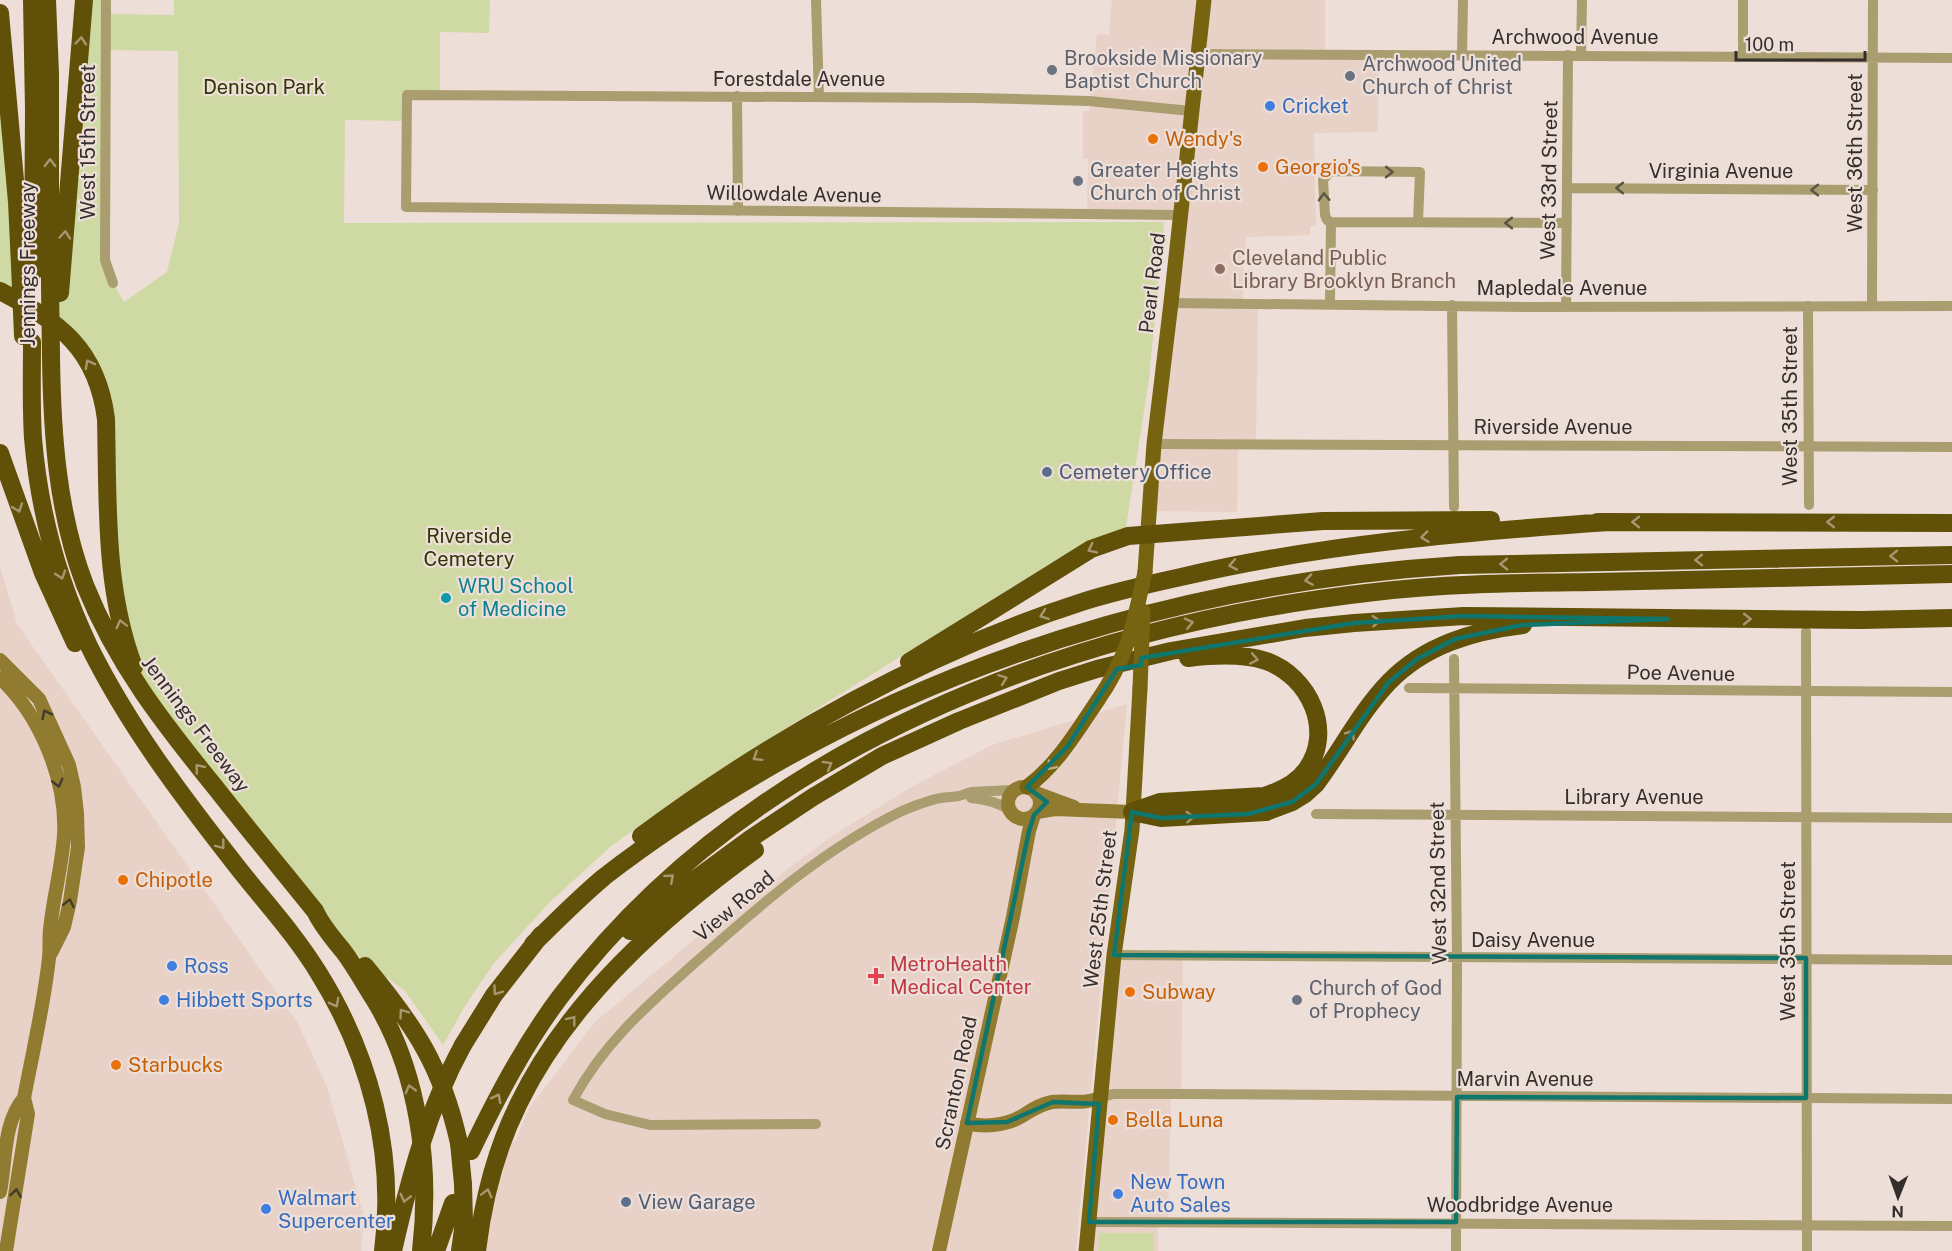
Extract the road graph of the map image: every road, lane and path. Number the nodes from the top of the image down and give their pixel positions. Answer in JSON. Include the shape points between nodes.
{"nodes":[{"id":1,"x":32,"y":0,"type":"edge"},
{"id":2,"x":47,"y":0,"type":"edge"},
{"id":3,"x":84,"y":0,"type":"edge"},
{"id":4,"x":106,"y":0,"type":"edge"},
{"id":5,"x":816,"y":0,"type":"edge"},
{"id":6,"x":1204,"y":0,"type":"edge"},
{"id":7,"x":1463,"y":0,"type":"edge"},
{"id":8,"x":1582,"y":0,"type":"edge"},
{"id":9,"x":1743,"y":0,"type":"edge"},
{"id":10,"x":1873,"y":0,"type":"edge"},
{"id":11,"x":0,"y":13,"type":"edge"},
{"id":12,"x":1198,"y":54,"type":"junction"},
{"id":13,"x":1462,"y":54,"type":"junction"},
{"id":14,"x":1568,"y":55,"type":"junction"},
{"id":15,"x":1581,"y":55,"type":"junction"},
{"id":16,"x":1743,"y":55,"type":"junction"},
{"id":17,"x":1873,"y":56,"type":"junction"},
{"id":18,"x":1952,"y":58,"type":"edge"},
{"id":19,"x":737,"y":96,"type":"junction"},
{"id":20,"x":819,"y":97,"type":"junction"},
{"id":21,"x":1191,"y":111,"type":"junction"},
{"id":22,"x":1568,"y":188,"type":"junction"},
{"id":23,"x":1873,"y":190,"type":"junction"},
{"id":24,"x":406,"y":207,"type":"joint"},
{"id":25,"x":738,"y":212,"type":"junction"},
{"id":26,"x":1181,"y":215,"type":"junction"},
{"id":27,"x":1331,"y":222,"type":"junction"},
{"id":28,"x":1418,"y":222,"type":"junction"},
{"id":29,"x":1567,"y":223,"type":"junction"},
{"id":30,"x":26,"y":269,"type":"junction"},
{"id":31,"x":113,"y":283,"type":"dead end"},
{"id":32,"x":55,"y":289,"type":"junction"},
{"id":33,"x":0,"y":291,"type":"edge"},
{"id":34,"x":1171,"y":303,"type":"junction"},
{"id":35,"x":1330,"y":304,"type":"junction"},
{"id":36,"x":1452,"y":305,"type":"junction"},
{"id":37,"x":1566,"y":306,"type":"junction"},
{"id":38,"x":1808,"y":306,"type":"junction"},
{"id":39,"x":1872,"y":306,"type":"junction"},
{"id":40,"x":1952,"y":306,"type":"edge"},
{"id":41,"x":1154,"y":444,"type":"junction"},
{"id":42,"x":1454,"y":445,"type":"junction"},
{"id":43,"x":1808,"y":447,"type":"junction"},
{"id":44,"x":1952,"y":447,"type":"edge"},
{"id":45,"x":0,"y":453,"type":"edge"},
{"id":46,"x":1809,"y":505,"type":"dead end"},
{"id":47,"x":1454,"y":507,"type":"dead end"},
{"id":48,"x":1609,"y":522,"type":"junction"},
{"id":49,"x":1952,"y":523,"type":"edge"},
{"id":50,"x":1148,"y":533,"type":"junction"},
{"id":51,"x":1952,"y":555,"type":"edge"},
{"id":52,"x":1145,"y":564,"type":"junction"},
{"id":53,"x":1952,"y":574,"type":"edge"},
{"id":54,"x":1952,"y":618,"type":"edge"},
{"id":55,"x":1668,"y":619,"type":"junction"},
{"id":56,"x":1806,"y":632,"type":"dead end"},
{"id":57,"x":1454,"y":659,"type":"dead end"},
{"id":58,"x":0,"y":660,"type":"edge"},
{"id":59,"x":0,"y":678,"type":"edge"},
{"id":60,"x":1409,"y":688,"type":"dead end"},
{"id":61,"x":1454,"y":688,"type":"junction"},
{"id":62,"x":1032,"y":691,"type":"junction"},
{"id":63,"x":1808,"y":692,"type":"junction"},
{"id":64,"x":1952,"y":692,"type":"edge"},
{"id":65,"x":147,"y":699,"type":"junction"},
{"id":66,"x":820,"y":718,"type":"junction"},
{"id":67,"x":960,"y":721,"type":"junction"},
{"id":68,"x":1027,"y":790,"type":"junction"},
{"id":69,"x":959,"y":796,"type":"junction"},
{"id":70,"x":185,"y":799,"type":"junction"},
{"id":71,"x":1081,"y":810,"type":"junction"},
{"id":72,"x":1132,"y":812,"type":"junction"},
{"id":73,"x":1013,"y":813,"type":"junction"},
{"id":74,"x":1036,"y":813,"type":"junction"},
{"id":75,"x":1316,"y":814,"type":"dead end"},
{"id":76,"x":1455,"y":814,"type":"junction"},
{"id":77,"x":1807,"y":817,"type":"junction"},
{"id":78,"x":1952,"y":818,"type":"edge"},
{"id":79,"x":1024,"y":853,"type":"junction"},
{"id":80,"x":315,"y":912,"type":"junction"},
{"id":81,"x":533,"y":944,"type":"junction"},
{"id":82,"x":1114,"y":955,"type":"junction"},
{"id":83,"x":49,"y":957,"type":"junction"},
{"id":84,"x":1457,"y":957,"type":"junction"},
{"id":85,"x":1806,"y":958,"type":"junction"},
{"id":86,"x":1952,"y":960,"type":"edge"},
{"id":87,"x":559,"y":998,"type":"junction"},
{"id":88,"x":1457,"y":1097,"type":"junction"},
{"id":89,"x":24,"y":1098,"type":"junction"},
{"id":90,"x":1100,"y":1098,"type":"junction"},
{"id":91,"x":1806,"y":1098,"type":"junction"},
{"id":92,"x":1952,"y":1099,"type":"edge"},
{"id":93,"x":967,"y":1122,"type":"junction"},
{"id":94,"x":816,"y":1124,"type":"dead end"},
{"id":95,"x":465,"y":1147,"type":"junction"},
{"id":96,"x":0,"y":1192,"type":"edge"},
{"id":97,"x":453,"y":1203,"type":"dead end"},
{"id":98,"x":1089,"y":1222,"type":"junction"},
{"id":99,"x":1456,"y":1222,"type":"junction"},
{"id":100,"x":1807,"y":1225,"type":"junction"},
{"id":101,"x":1952,"y":1226,"type":"edge"},
{"id":102,"x":6,"y":1251,"type":"edge"},
{"id":103,"x":383,"y":1251,"type":"edge"},
{"id":104,"x":393,"y":1251,"type":"edge"},
{"id":105,"x":421,"y":1251,"type":"edge"},
{"id":106,"x":436,"y":1251,"type":"edge"},
{"id":107,"x":460,"y":1251,"type":"edge"},
{"id":108,"x":477,"y":1251,"type":"edge"},
{"id":109,"x":939,"y":1251,"type":"edge"},
{"id":110,"x":1086,"y":1251,"type":"edge"},
{"id":111,"x":1456,"y":1251,"type":"edge"},
{"id":112,"x":1807,"y":1251,"type":"edge"}],
"edges":[{"from":1,"to":30,"type":"highway","name":"Jennings Freeway","via":[[34,98]]},
{"from":32,"to":2,"type":"highway","name":"Jennings Freeway","one_way":true},
{"from":32,"to":3,"type":"highway","one_way":true},
{"from":4,"to":31,"type":"street","name":"West 15th Street","via":[[105,260]]},
{"from":5,"to":20,"type":"street"},
{"from":6,"to":12,"type":"main road","name":"Pearl Road"},
{"from":7,"to":13,"type":"street"},
{"from":8,"to":15,"type":"street"},
{"from":9,"to":16,"type":"street"},
{"from":10,"to":17,"type":"street","name":"West 36th Street"},
{"from":11,"to":30,"type":"highway"},
{"from":12,"to":13,"type":"street","name":"Archwood Avenue"},
{"from":12,"to":21,"type":"main road","name":"Pearl Road"},
{"from":13,"to":14,"type":"street","name":"Archwood Avenue"},
{"from":14,"to":15,"type":"street","name":"Archwood Avenue"},
{"from":14,"to":22,"type":"street","name":"West 33rd Street"},
{"from":15,"to":16,"type":"street","name":"Archwood Avenue"},
{"from":16,"to":17,"type":"street","name":"Archwood Avenue"},
{"from":17,"to":18,"type":"street","name":"Archwood Avenue"},
{"from":17,"to":23,"type":"street","name":"West 36th Street"},
{"from":19,"to":20,"type":"street","name":"Forestdale Avenue"},
{"from":19,"to":24,"type":"street","name":"Forestdale Avenue","via":[[406,95]]},
{"from":19,"to":25,"type":"street"},
{"from":20,"to":21,"type":"street","name":"Forestdale Avenue","via":[[1089,101]]},
{"from":21,"to":26,"type":"main road","name":"Pearl Road"},
{"from":23,"to":22,"type":"street","name":"Virginia Avenue","one_way":true},
{"from":22,"to":29,"type":"street","name":"West 33rd Street"},
{"from":23,"to":39,"type":"street","name":"West 36th Street"},
{"from":24,"to":25,"type":"street","name":"Willowdale Avenue"},
{"from":25,"to":26,"type":"street","name":"Willowdale Avenue"},
{"from":26,"to":34,"type":"main road","name":"Pearl Road"},
{"from":27,"to":28,"type":"street"},
{"from":27,"to":28,"type":"street","one_way":true,"via":[[1324,215],[1323,180],[1330,171],[1420,172]]},
{"from":27,"to":35,"type":"street"},
{"from":29,"to":28,"type":"street","one_way":true},
{"from":29,"to":37,"type":"street","name":"West 33rd Street"},
{"from":30,"to":70,"type":"highway","one_way":true,"bridge":true,"via":[[33,435],[45,519],[63,580],[74,613],[108,681]]},
{"from":32,"to":65,"type":"highway","name":"Jennings Freeway","bridge":true,"via":[[52,421],[73,547],[103,627]]},
{"from":65,"to":33,"type":"highway","one_way":true,"via":[[127,648],[117,606],[110,554],[106,419],[98,384],[70,336],[40,313]]},
{"from":34,"to":35,"type":"street","name":"Mapledale Avenue"},
{"from":34,"to":41,"type":"main road","name":"Pearl Road"},
{"from":35,"to":36,"type":"street","name":"Mapledale Avenue"},
{"from":36,"to":37,"type":"street","name":"Mapledale Avenue"},
{"from":36,"to":42,"type":"street"},
{"from":37,"to":38,"type":"street","name":"Mapledale Avenue"},
{"from":38,"to":39,"type":"street","name":"Mapledale Avenue"},
{"from":38,"to":43,"type":"street","name":"West 35th Street"},
{"from":39,"to":40,"type":"street","name":"Mapledale Avenue"},
{"from":41,"to":42,"type":"street","name":"Riverside Avenue"},
{"from":41,"to":50,"type":"main road","name":"Pearl Road"},
{"from":42,"to":43,"type":"street","name":"Riverside Avenue"},
{"from":42,"to":47,"type":"street"},
{"from":43,"to":44,"type":"street","name":"Riverside Avenue"},
{"from":43,"to":46,"type":"street","name":"West 35th Street"},
{"from":45,"to":70,"type":"highway","one_way":true,"via":[[43,573],[71,636],[101,691]]},
{"from":49,"to":48,"type":"highway","one_way":true},
{"from":48,"to":50,"type":"highway","via":[[1323,521]]},
{"from":48,"to":66,"type":"highway","one_way":true,"via":[[1440,535],[1298,553],[1124,590],[995,634]]},
{"from":50,"to":52,"type":"main road","name":"Pearl Road"},
{"from":50,"to":66,"type":"highway","one_way":true,"via":[[1126,536],[1091,549]]},
{"from":51,"to":81,"type":"highway","one_way":true,"via":[[1409,568],[1241,592],[1101,625],[1030,647],[944,681],[800,750],[732,789],[603,878]]},
{"from":52,"to":68,"type":"main road","one_way":true,"bridge":true,"via":[[1124,655],[1113,677],[1067,747]]},
{"from":52,"to":72,"type":"main road","name":"West 25th Street","bridge":true},
{"from":87,"to":53,"type":"highway","one_way":true,"via":[[641,904],[701,851],[759,808],[903,723],[1054,661],[1231,614],[1379,591],[1462,585]]},
{"from":55,"to":54,"type":"highway","one_way":true},
{"from":62,"to":55,"type":"highway","one_way":true,"via":[[1097,669],[1172,651],[1305,628],[1464,616]]},
{"from":72,"to":55,"type":"highway","one_way":true,"via":[[1161,818],[1248,814],[1292,802],[1316,784],[1388,683],[1417,659],[1455,639],[1522,626]]},
{"from":56,"to":63,"type":"street","name":"West 35th Street"},
{"from":57,"to":61,"type":"street","name":"West 32nd Street"},
{"from":83,"to":58,"type":"street","one_way":true,"via":[[64,927],[70,902],[78,846],[74,788],[69,765],[39,699]]},
{"from":59,"to":83,"type":"street","one_way":true,"via":[[35,719],[60,789],[64,832]]},
{"from":60,"to":61,"type":"street","name":"Poe Avenue"},
{"from":61,"to":63,"type":"street","name":"Poe Avenue"},
{"from":61,"to":76,"type":"street","name":"West 32nd Street"},
{"from":62,"to":67,"type":"highway"},
{"from":62,"to":72,"type":"highway","one_way":true,"via":[[1122,668],[1195,657],[1232,656],[1266,661],[1299,682],[1317,719],[1317,744],[1305,772],[1292,784],[1264,796],[1160,802]]},
{"from":63,"to":64,"type":"street","name":"Poe Avenue"},
{"from":63,"to":77,"type":"street","name":"West 35th Street"},
{"from":80,"to":65,"type":"highway","name":"Jennings Freeway","one_way":true},
{"from":66,"to":81,"type":"highway","one_way":true,"via":[[693,797],[614,856]]},
{"from":67,"to":87,"type":"highway","via":[[849,774],[750,839],[646,917]]},
{"from":108,"to":67,"type":"highway","one_way":true,"via":[[491,1178],[518,1104],[557,1038],[602,984],[660,927],[752,852],[869,772]]},
{"from":68,"to":69,"type":"street","name":"View Road"},
{"from":68,"to":71,"type":"street"},
{"from":68,"to":73,"type":"street","via":[[1010,796]]},
{"from":68,"to":74,"type":"street","via":[[1040,802]]},
{"from":69,"to":73,"type":"street","name":"View Road","via":[[990,800]]},
{"from":69,"to":94,"type":"street","name":"View Road","via":[[932,800],[902,811],[848,842],[773,894],[625,1026],[573,1100],[605,1114],[650,1125]]},
{"from":70,"to":103,"type":"highway","one_way":true,"via":[[307,955],[352,1038],[372,1093],[384,1152],[388,1188]]},
{"from":71,"to":72,"type":"street"},
{"from":71,"to":74,"type":"street"},
{"from":72,"to":82,"type":"main road","name":"West 25th Street"},
{"from":73,"to":74,"type":"street","via":[[1024,818]]},
{"from":73,"to":79,"type":"street","name":"Scranton Road"},
{"from":74,"to":79,"type":"street","name":"Scranton Road"},
{"from":75,"to":76,"type":"street","name":"Library Avenue"},
{"from":76,"to":77,"type":"street","name":"Library Avenue"},
{"from":76,"to":84,"type":"street","name":"West 32nd Street"},
{"from":77,"to":78,"type":"street","name":"Library Avenue"},
{"from":77,"to":85,"type":"street","name":"West 35th Street"},
{"from":79,"to":93,"type":"street","name":"Scranton Road"},
{"from":95,"to":80,"type":"highway","one_way":true,"via":[[433,1062],[418,1036],[353,952]]},
{"from":105,"to":80,"type":"highway","name":"Jennings Freeway","one_way":true,"via":[[424,1202],[420,1136],[404,1065],[375,1001]]},
{"from":81,"to":104,"type":"highway","one_way":true,"bridge":true,"via":[[494,995],[446,1079],[418,1155]]},
{"from":82,"to":84,"type":"street","name":"Daisy Avenue"},
{"from":82,"to":90,"type":"main road","name":"West 25th Street"},
{"from":83,"to":89,"type":"street"},
{"from":84,"to":85,"type":"street","name":"Daisy Avenue"},
{"from":84,"to":88,"type":"street","name":"West 32nd Street"},
{"from":85,"to":86,"type":"street","name":"Daisy Avenue"},
{"from":85,"to":91,"type":"street","name":"West 35th Street"},
{"from":95,"to":87,"type":"highway","one_way":true},
{"from":88,"to":90,"type":"street","name":"Marvin Avenue","via":[[1113,1094]]},
{"from":88,"to":91,"type":"street","name":"Marvin Avenue"},
{"from":88,"to":99,"type":"street","name":"West 32nd Street"},
{"from":89,"to":96,"type":"street","via":[[10,1125]]},
{"from":102,"to":89,"type":"street","one_way":true,"via":[[28,1114]]},
{"from":90,"to":93,"type":"street","via":[[1086,1103],[1043,1104],[993,1125]]},
{"from":90,"to":98,"type":"main road","name":"West 25th Street"},
{"from":91,"to":92,"type":"street","name":"Marvin Avenue"},
{"from":91,"to":100,"type":"street","name":"West 35th Street"},
{"from":93,"to":109,"type":"street","name":"Scranton Road"},
{"from":95,"to":107,"type":"highway","bridge":true},
{"from":97,"to":106,"type":"highway"},
{"from":98,"to":99,"type":"street","name":"Woodbridge Avenue"},
{"from":98,"to":110,"type":"main road","name":"West 25th Street"},
{"from":99,"to":100,"type":"street","name":"Woodbridge Avenue"},
{"from":99,"to":111,"type":"street","name":"West 32nd Street"},
{"from":100,"to":101,"type":"street","name":"Woodbridge Avenue"},
{"from":100,"to":112,"type":"street","name":"West 35th Street"}]}
